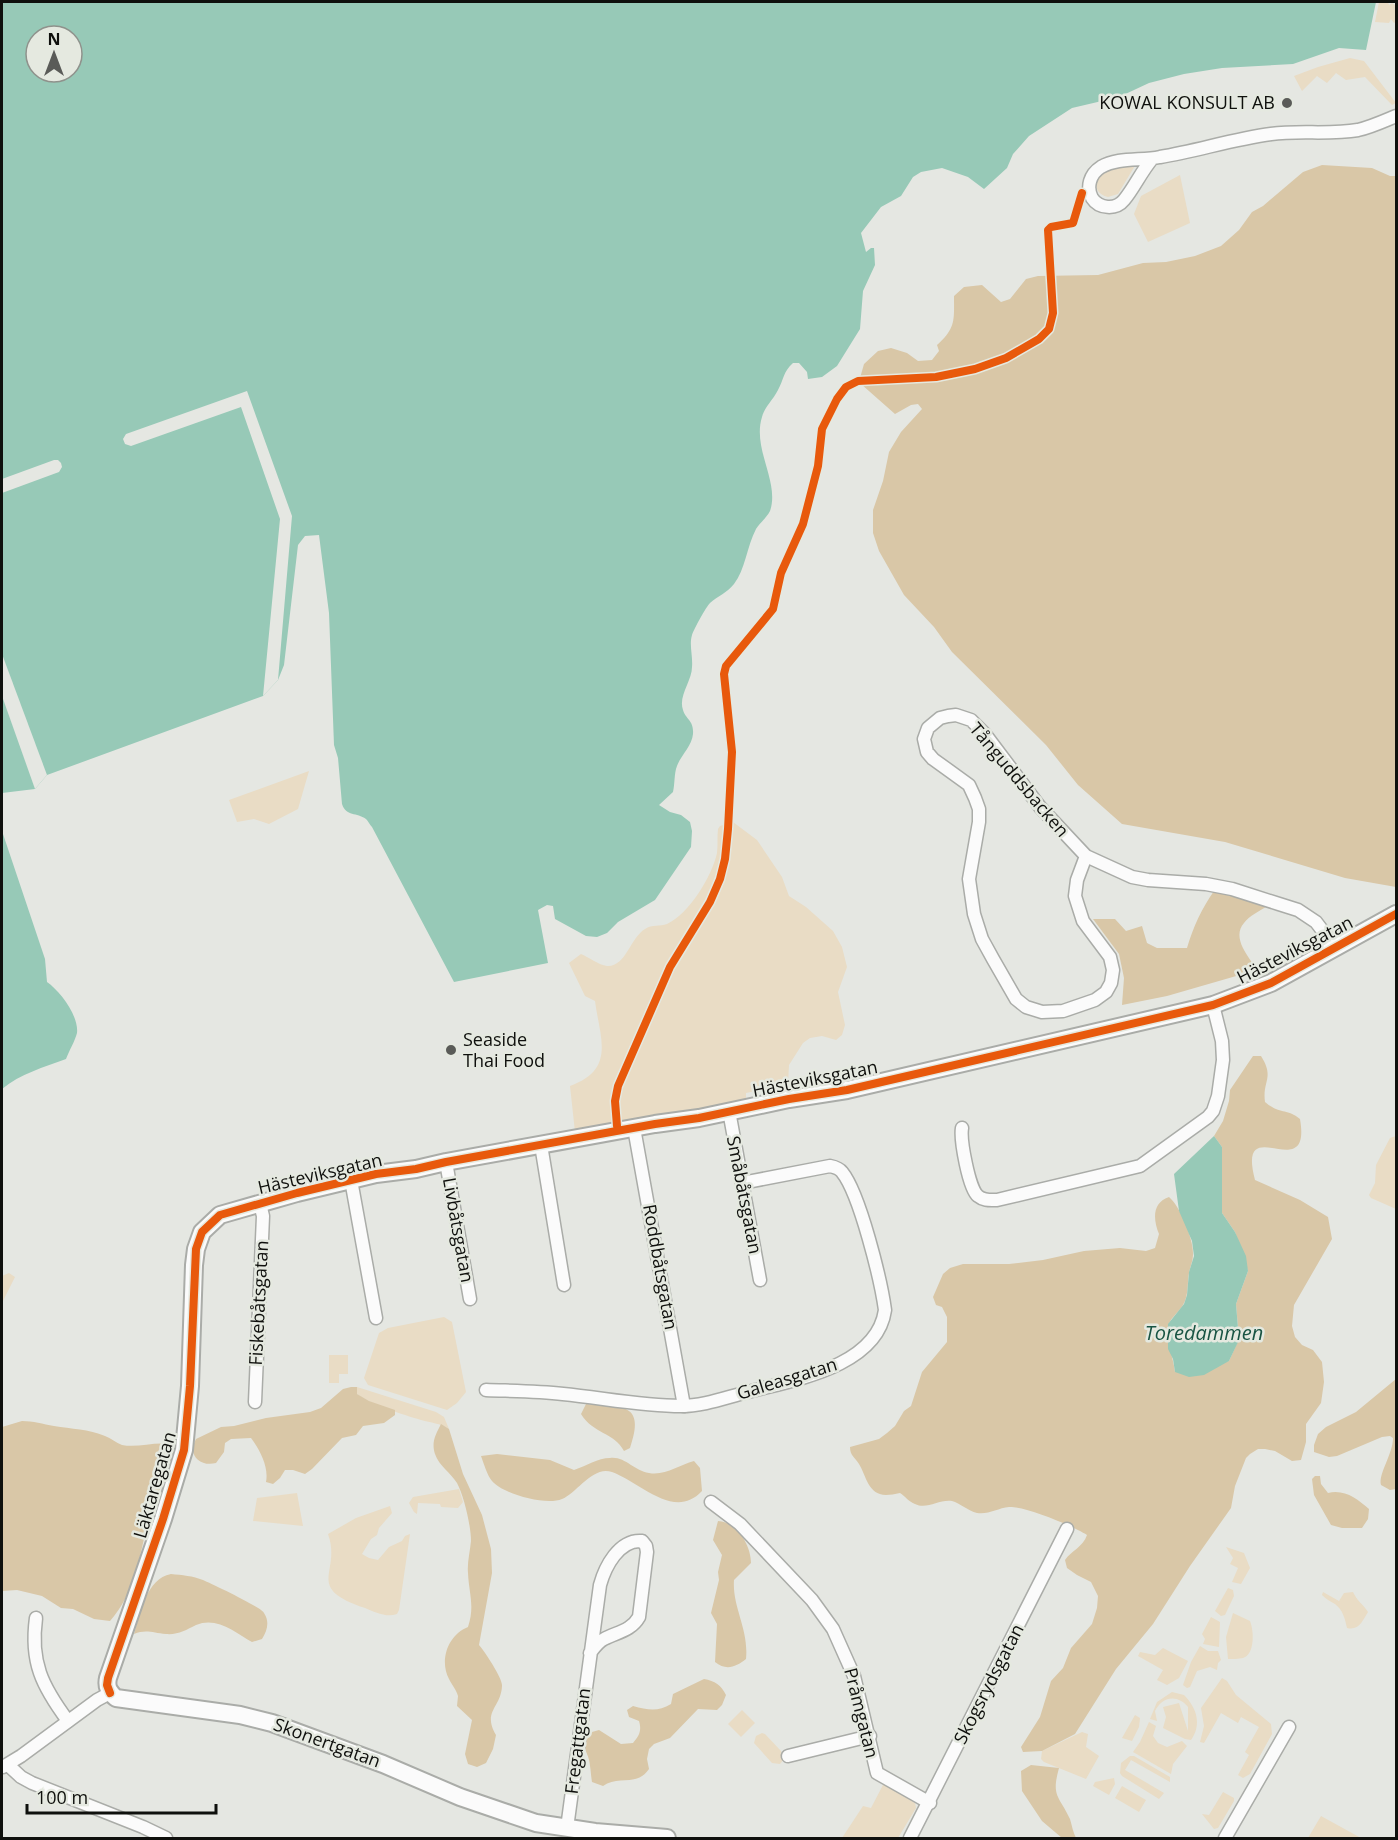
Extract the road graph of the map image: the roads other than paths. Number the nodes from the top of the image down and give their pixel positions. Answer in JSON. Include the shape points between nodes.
{"nodes":[{"id":1,"x":1396,"y":116,"type":"edge"},
{"id":2,"x":1152,"y":159,"type":"junction"},
{"id":3,"x":1086,"y":856,"type":"junction"},
{"id":4,"x":1396,"y":914,"type":"edge"},
{"id":5,"x":1335,"y":947,"type":"junction"},
{"id":6,"x":1213,"y":1005,"type":"junction"},
{"id":7,"x":729,"y":1111,"type":"junction"},
{"id":8,"x":634,"y":1128,"type":"junction"},
{"id":9,"x":962,"y":1128,"type":"dead end"},
{"id":10,"x":541,"y":1145,"type":"junction"},
{"id":11,"x":446,"y":1162,"type":"junction"},
{"id":12,"x":351,"y":1180,"type":"junction"},
{"id":13,"x":742,"y":1182,"type":"junction"},
{"id":14,"x":260,"y":1204,"type":"junction"},
{"id":15,"x":220,"y":1215,"type":"joint"},
{"id":16,"x":760,"y":1280,"type":"dead end"},
{"id":17,"x":564,"y":1285,"type":"dead end"},
{"id":18,"x":470,"y":1299,"type":"dead end"},
{"id":19,"x":376,"y":1318,"type":"dead end"},
{"id":20,"x":486,"y":1390,"type":"dead end"},
{"id":21,"x":255,"y":1402,"type":"dead end"},
{"id":22,"x":684,"y":1407,"type":"junction"},
{"id":23,"x":711,"y":1502,"type":"dead end"},
{"id":24,"x":1066,"y":1529,"type":"dead end"},
{"id":25,"x":36,"y":1618,"type":"dead end"},
{"id":26,"x":590,"y":1653,"type":"junction"},
{"id":27,"x":110,"y":1693,"type":"junction"},
{"id":28,"x":68,"y":1720,"type":"junction"},
{"id":29,"x":1288,"y":1727,"type":"dead end"},
{"id":30,"x":870,"y":1736,"type":"junction"},
{"id":31,"x":788,"y":1756,"type":"dead end"},
{"id":32,"x":5,"y":1766,"type":"edge"},
{"id":33,"x":930,"y":1803,"type":"junction"},
{"id":34,"x":567,"y":1828,"type":"junction"},
{"id":35,"x":166,"y":1839,"type":"edge"},
{"id":36,"x":667,"y":1839,"type":"edge"},
{"id":37,"x":910,"y":1839,"type":"edge"},
{"id":38,"x":1225,"y":1839,"type":"edge"}],
"edges":[{"from":1,"to":2,"type":"street","via":[[1358,130],[1265,134]]},
{"from":2,"to":2,"type":"street","via":[[1118,205],[1100,206],[1092,198],[1091,177],[1103,166]]},
{"from":3,"to":3,"type":"street","name":"Tånguddsbacken","via":[[1040,807],[971,720],[956,715],[932,723],[924,739],[927,752],[969,785],[979,809],[969,879],[982,939],[1016,999],[1026,1007],[1042,1012],[1063,1011],[1095,1000],[1111,983],[1110,957],[1083,921],[1076,896]]},
{"from":3,"to":5,"type":"street","name":"Tånguddsbacken","via":[[1132,877],[1206,884],[1279,903],[1316,922]]},
{"from":4,"to":5,"type":"street","name":"Hästeviksgatan"},
{"from":5,"to":6,"type":"street","name":"Hästeviksgatan","via":[[1271,983]]},
{"from":6,"to":7,"type":"street","name":"Hästeviksgatan","via":[[847,1090]]},
{"from":6,"to":9,"type":"street","via":[[1223,1060],[1213,1111],[1140,1166],[988,1201],[975,1193],[960,1138]]},
{"from":7,"to":8,"type":"street","name":"Hästeviksgatan"},
{"from":7,"to":13,"type":"street","name":"Småbåtsgatan"},
{"from":8,"to":10,"type":"street","name":"Hästeviksgatan"},
{"from":8,"to":22,"type":"street","name":"Roddbåtsgatan"},
{"from":10,"to":11,"type":"street","name":"Hästeviksgatan"},
{"from":10,"to":17,"type":"street"},
{"from":11,"to":12,"type":"street","name":"Hästeviksgatan"},
{"from":11,"to":18,"type":"street","name":"Livbåtsgatan"},
{"from":12,"to":14,"type":"street","name":"Hästeviksgatan"},
{"from":12,"to":19,"type":"street"},
{"from":13,"to":16,"type":"street","name":"Småbåtsgatan"},
{"from":13,"to":22,"type":"street","name":"Galeasgatan","via":[[830,1166],[842,1171],[864,1224],[884,1318],[862,1350],[842,1363],[814,1374]]},
{"from":14,"to":15,"type":"street","name":"Hästeviksgatan"},
{"from":14,"to":21,"type":"street","name":"Fiskebåtsgatan","via":[[263,1216]]},
{"from":15,"to":27,"type":"street","name":"Läktaregatan","via":[[202,1232],[196,1250],[184,1449],[108,1678]]},
{"from":20,"to":22,"type":"street","name":"Galeasgatan"},
{"from":23,"to":30,"type":"street","name":"Pråmgatan","via":[[740,1524],[812,1600],[833,1629],[854,1676]]},
{"from":24,"to":33,"type":"street","name":"Skogsrydsgatan"},
{"from":25,"to":28,"type":"street","via":[[36,1666],[54,1703]]},
{"from":26,"to":26,"type":"street","name":"Fregattgatan","via":[[603,1639],[637,1622],[647,1552],[642,1541],[624,1547],[605,1568]]},
{"from":26,"to":34,"type":"street","name":"Fregattgatan"},
{"from":27,"to":28,"type":"street"},
{"from":27,"to":34,"type":"street","name":"Skonertgatan","via":[[116,1698],[272,1723],[518,1818]]},
{"from":28,"to":32,"type":"street"},
{"from":29,"to":38,"type":"street"},
{"from":30,"to":31,"type":"street"},
{"from":30,"to":33,"type":"street","name":"Pråmgatan","via":[[877,1773]]},
{"from":32,"to":35,"type":"street","via":[[32,1783]]},
{"from":33,"to":37,"type":"street","name":"Skogsrydsgatan"},
{"from":34,"to":36,"type":"street","name":"Skonertgatan"}]}
